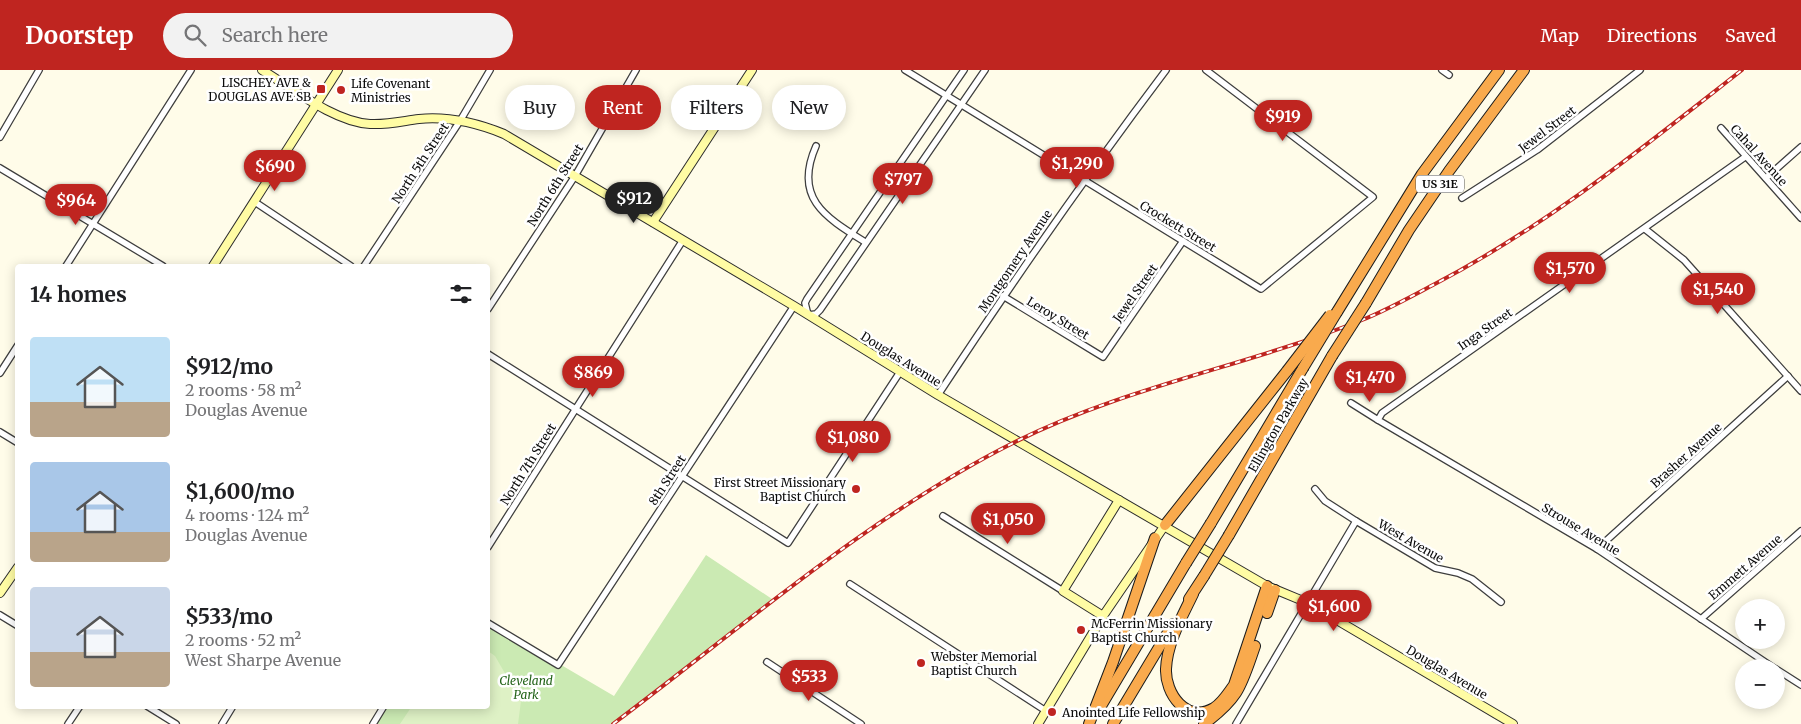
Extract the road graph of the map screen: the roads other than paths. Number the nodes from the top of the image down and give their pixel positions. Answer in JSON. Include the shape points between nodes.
{"nodes":[{"id":1,"x":39,"y":70,"type":"edge"},
{"id":2,"x":191,"y":70,"type":"edge"},
{"id":3,"x":262,"y":70,"type":"edge"},
{"id":4,"x":338,"y":70,"type":"edge"},
{"id":5,"x":490,"y":70,"type":"edge"},
{"id":6,"x":636,"y":70,"type":"edge"},
{"id":7,"x":752,"y":70,"type":"edge"},
{"id":8,"x":905,"y":70,"type":"edge"},
{"id":9,"x":964,"y":70,"type":"edge"},
{"id":10,"x":985,"y":70,"type":"edge"},
{"id":11,"x":1166,"y":70,"type":"edge"},
{"id":12,"x":1206,"y":70,"type":"edge"},
{"id":13,"x":1442,"y":70,"type":"edge"},
{"id":14,"x":1499,"y":70,"type":"edge"},
{"id":15,"x":1524,"y":70,"type":"edge"},
{"id":16,"x":1628,"y":70,"type":"edge"},
{"id":17,"x":1640,"y":70,"type":"edge"},
{"id":18,"x":1634,"y":74,"type":"junction"},
{"id":19,"x":1449,"y":75,"type":"dead end"},
{"id":20,"x":948,"y":95,"type":"junction"},
{"id":21,"x":318,"y":104,"type":"junction"},
{"id":22,"x":961,"y":104,"type":"junction"},
{"id":23,"x":460,"y":121,"type":"junction"},
{"id":24,"x":1721,"y":128,"type":"dead end"},
{"id":25,"x":0,"y":137,"type":"edge"},
{"id":26,"x":816,"y":146,"type":"dead end"},
{"id":27,"x":1801,"y":147,"type":"edge"},
{"id":28,"x":1746,"y":157,"type":"junction"},
{"id":29,"x":0,"y":168,"type":"edge"},
{"id":30,"x":575,"y":176,"type":"junction"},
{"id":31,"x":1766,"y":178,"type":"junction"},
{"id":32,"x":1083,"y":181,"type":"junction"},
{"id":33,"x":1462,"y":198,"type":"dead end"},
{"id":34,"x":255,"y":202,"type":"junction"},
{"id":35,"x":1801,"y":218,"type":"edge"},
{"id":36,"x":653,"y":222,"type":"junction"},
{"id":37,"x":93,"y":223,"type":"junction"},
{"id":38,"x":1645,"y":229,"type":"junction"},
{"id":39,"x":852,"y":234,"type":"junction"},
{"id":40,"x":308,"y":238,"type":"junction"},
{"id":41,"x":683,"y":240,"type":"junction"},
{"id":42,"x":1183,"y":241,"type":"junction"},
{"id":43,"x":865,"y":242,"type":"junction"},
{"id":44,"x":304,"y":244,"type":"dead end"},
{"id":45,"x":67,"y":264,"type":"edge"},
{"id":46,"x":160,"y":264,"type":"edge"},
{"id":47,"x":214,"y":264,"type":"edge"},
{"id":48,"x":348,"y":264,"type":"edge"},
{"id":49,"x":365,"y":264,"type":"edge"},
{"id":50,"x":1002,"y":296,"type":"junction"},
{"id":51,"x":490,"y":306,"type":"edge"},
{"id":52,"x":794,"y":306,"type":"junction"},
{"id":53,"x":1333,"y":313,"type":"junction"},
{"id":54,"x":808,"y":315,"type":"junction"},
{"id":55,"x":15,"y":349,"type":"edge"},
{"id":56,"x":490,"y":355,"type":"edge"},
{"id":57,"x":1103,"y":357,"type":"joint"},
{"id":58,"x":900,"y":372,"type":"junction"},
{"id":59,"x":0,"y":373,"type":"edge"},
{"id":60,"x":1788,"y":376,"type":"junction"},
{"id":61,"x":1801,"y":391,"type":"edge"},
{"id":62,"x":938,"y":395,"type":"junction"},
{"id":63,"x":1352,"y":403,"type":"dead end"},
{"id":64,"x":574,"y":409,"type":"junction"},
{"id":65,"x":1378,"y":420,"type":"junction"},
{"id":66,"x":0,"y":432,"type":"edge"},
{"id":67,"x":15,"y":441,"type":"edge"},
{"id":68,"x":682,"y":476,"type":"junction"},
{"id":69,"x":1315,"y":489,"type":"dead end"},
{"id":70,"x":1119,"y":500,"type":"junction"},
{"id":71,"x":943,"y":516,"type":"dead end"},
{"id":72,"x":1356,"y":521,"type":"junction"},
{"id":73,"x":1165,"y":525,"type":"junction"},
{"id":74,"x":1801,"y":531,"type":"edge"},
{"id":75,"x":1155,"y":538,"type":"junction"},
{"id":76,"x":490,"y":544,"type":"edge"},
{"id":77,"x":1597,"y":549,"type":"junction"},
{"id":78,"x":15,"y":571,"type":"edge"},
{"id":79,"x":850,"y":584,"type":"dead end"},
{"id":80,"x":1271,"y":588,"type":"junction"},
{"id":81,"x":1063,"y":591,"type":"junction"},
{"id":82,"x":0,"y":593,"type":"edge"},
{"id":83,"x":1193,"y":594,"type":"junction"},
{"id":84,"x":1501,"y":602,"type":"dead end"},
{"id":85,"x":1308,"y":603,"type":"junction"},
{"id":86,"x":0,"y":615,"type":"edge"},
{"id":87,"x":1103,"y":616,"type":"junction"},
{"id":88,"x":1701,"y":619,"type":"junction"},
{"id":89,"x":490,"y":623,"type":"edge"},
{"id":90,"x":15,"y":624,"type":"edge"},
{"id":91,"x":1761,"y":659,"type":"edge"},
{"id":92,"x":767,"y":662,"type":"dead end"},
{"id":93,"x":1785,"y":675,"type":"edge"},
{"id":94,"x":1801,"y":685,"type":"edge"},
{"id":95,"x":78,"y":709,"type":"edge"},
{"id":96,"x":152,"y":709,"type":"edge"},
{"id":97,"x":231,"y":709,"type":"edge"},
{"id":98,"x":382,"y":709,"type":"edge"},
{"id":99,"x":1046,"y":711,"type":"junction"},
{"id":100,"x":68,"y":724,"type":"edge"},
{"id":101,"x":176,"y":724,"type":"edge"},
{"id":102,"x":222,"y":724,"type":"edge"},
{"id":103,"x":373,"y":724,"type":"edge"},
{"id":104,"x":861,"y":724,"type":"edge"},
{"id":105,"x":1038,"y":724,"type":"edge"},
{"id":106,"x":1089,"y":724,"type":"edge"},
{"id":107,"x":1113,"y":724,"type":"edge"},
{"id":108,"x":1204,"y":724,"type":"edge"},
{"id":109,"x":1236,"y":724,"type":"edge"},
{"id":110,"x":1513,"y":724,"type":"edge"}],
"edges":[{"from":1,"to":25,"type":"street"},
{"from":2,"to":37,"type":"street"},
{"from":3,"to":21,"type":"main road","name":"Douglas Avenue"},
{"from":4,"to":21,"type":"main road"},
{"from":5,"to":23,"type":"street","name":"North 5th Street"},
{"from":6,"to":30,"type":"street","name":"North 6th Street"},
{"from":7,"to":36,"type":"main road"},
{"from":8,"to":20,"type":"street","name":"Crockett Street"},
{"from":9,"to":20,"type":"street"},
{"from":10,"to":22,"type":"street"},
{"from":11,"to":32,"type":"street","name":"Montgomery Avenue"},
{"from":12,"to":42,"type":"street","name":"Crockett Street","via":[[1373,197],[1262,289]]},
{"from":13,"to":19,"type":"street"},
{"from":14,"to":53,"type":"highway","number":"US 31E","via":[[1422,174]]},
{"from":15,"to":83,"type":"highway","name":"Ellington Parkway","number":"US 31E","bridge":true,"via":[[1429,200],[1332,356]]},
{"from":16,"to":18,"type":"street"},
{"from":17,"to":18,"type":"street","name":"Jewel Street"},
{"from":18,"to":33,"type":"street","name":"Jewel Street","via":[[1537,150]]},
{"from":20,"to":22,"type":"street","name":"Crockett Street"},
{"from":20,"to":39,"type":"street"},
{"from":21,"to":23,"type":"main road","name":"Douglas Avenue","via":[[344,118],[369,124],[440,118]]},
{"from":21,"to":34,"type":"main road"},
{"from":22,"to":32,"type":"street","name":"Crockett Street"},
{"from":22,"to":43,"type":"street"},
{"from":23,"to":30,"type":"main road","name":"Douglas Avenue","via":[[504,134]]},
{"from":23,"to":49,"type":"street","name":"North 5th Street"},
{"from":24,"to":28,"type":"street","name":"Cahal Avenue"},
{"from":26,"to":39,"type":"street","via":[[808,168],[812,197],[821,210]]},
{"from":27,"to":31,"type":"street"},
{"from":28,"to":31,"type":"street","name":"Cahal Avenue"},
{"from":28,"to":38,"type":"street","name":"Inga Street"},
{"from":29,"to":37,"type":"street"},
{"from":30,"to":36,"type":"main road","name":"Douglas Avenue"},
{"from":30,"to":51,"type":"street","name":"North 6th Street"},
{"from":31,"to":35,"type":"street","name":"Cahal Avenue"},
{"from":32,"to":42,"type":"street","name":"Crockett Street"},
{"from":32,"to":50,"type":"street","name":"Montgomery Avenue"},
{"from":34,"to":40,"type":"street"},
{"from":34,"to":47,"type":"main road"},
{"from":36,"to":41,"type":"main road","name":"Douglas Avenue"},
{"from":37,"to":45,"type":"street"},
{"from":37,"to":46,"type":"street"},
{"from":38,"to":60,"type":"street","via":[[1684,260]]},
{"from":38,"to":65,"type":"street","name":"Inga Street","via":[[1382,413]]},
{"from":39,"to":43,"type":"street"},
{"from":39,"to":54,"type":"street","via":[[807,299]]},
{"from":40,"to":44,"type":"street"},
{"from":40,"to":48,"type":"street"},
{"from":41,"to":52,"type":"main road","name":"Douglas Avenue"},
{"from":41,"to":64,"type":"street","name":"North 7th Street"},
{"from":42,"to":57,"type":"street","name":"Jewel Street"},
{"from":43,"to":54,"type":"street","via":[[820,310]]},
{"from":50,"to":57,"type":"street","name":"Leroy Street"},
{"from":50,"to":62,"type":"street","name":"Montgomery Avenue"},
{"from":52,"to":54,"type":"main road","name":"Douglas Avenue"},
{"from":52,"to":68,"type":"street","name":"8th Street"},
{"from":53,"to":73,"type":"highway","bridge":true},
{"from":53,"to":106,"type":"highway","name":"Ellington Parkway","bridge":true},
{"from":54,"to":58,"type":"main road","name":"Douglas Avenue"},
{"from":55,"to":59,"type":"street"},
{"from":56,"to":64,"type":"street"},
{"from":58,"to":62,"type":"main road","name":"Douglas Avenue"},
{"from":58,"to":68,"type":"street","via":[[788,543]]},
{"from":60,"to":61,"type":"street"},
{"from":60,"to":77,"type":"street","name":"Brasher Avenue"},
{"from":62,"to":70,"type":"main road","name":"Douglas Avenue"},
{"from":63,"to":65,"type":"street","name":"Strouse Avenue"},
{"from":64,"to":68,"type":"street"},
{"from":64,"to":76,"type":"street","name":"North 7th Street"},
{"from":65,"to":77,"type":"street","name":"Strouse Avenue"},
{"from":66,"to":67,"type":"street"},
{"from":68,"to":89,"type":"street","name":"8th Street","via":[[558,665]]},
{"from":69,"to":72,"type":"street","name":"West Avenue","via":[[1326,501]]},
{"from":70,"to":73,"type":"main road","name":"Douglas Avenue"},
{"from":70,"to":81,"type":"main road"},
{"from":71,"to":81,"type":"street"},
{"from":72,"to":84,"type":"street","name":"West Avenue","via":[[1435,568],[1472,579]]},
{"from":72,"to":85,"type":"street"},
{"from":73,"to":75,"type":"main road"},
{"from":73,"to":80,"type":"main road","name":"Douglas Avenue"},
{"from":74,"to":88,"type":"street","name":"Emmett Avenue"},
{"from":75,"to":87,"type":"main road"},
{"from":75,"to":106,"type":"highway","via":[[1114,662]]},
{"from":77,"to":88,"type":"street","name":"Strouse Avenue"},
{"from":78,"to":82,"type":"main road"},
{"from":79,"to":99,"type":"street"},
{"from":80,"to":83,"type":"highway","via":[[1234,685],[1214,708],[1203,712],[1183,707],[1175,701],[1166,680],[1169,648]]},
{"from":80,"to":85,"type":"main road","name":"Douglas Avenue"},
{"from":80,"to":108,"type":"highway","via":[[1237,694]]},
{"from":81,"to":87,"type":"main road"},
{"from":83,"to":107,"type":"highway","name":"Ellington Parkway","number":"US 31E"},
{"from":85,"to":109,"type":"street"},
{"from":85,"to":110,"type":"main road","name":"Douglas Avenue"},
{"from":86,"to":90,"type":"street"},
{"from":87,"to":99,"type":"main road"},
{"from":88,"to":91,"type":"street","name":"Strouse Avenue"},
{"from":92,"to":104,"type":"street"},
{"from":93,"to":94,"type":"street","name":"Strouse Avenue"},
{"from":95,"to":100,"type":"street"},
{"from":96,"to":101,"type":"street"},
{"from":97,"to":102,"type":"street"},
{"from":98,"to":103,"type":"street"},
{"from":99,"to":105,"type":"main road"}]}
